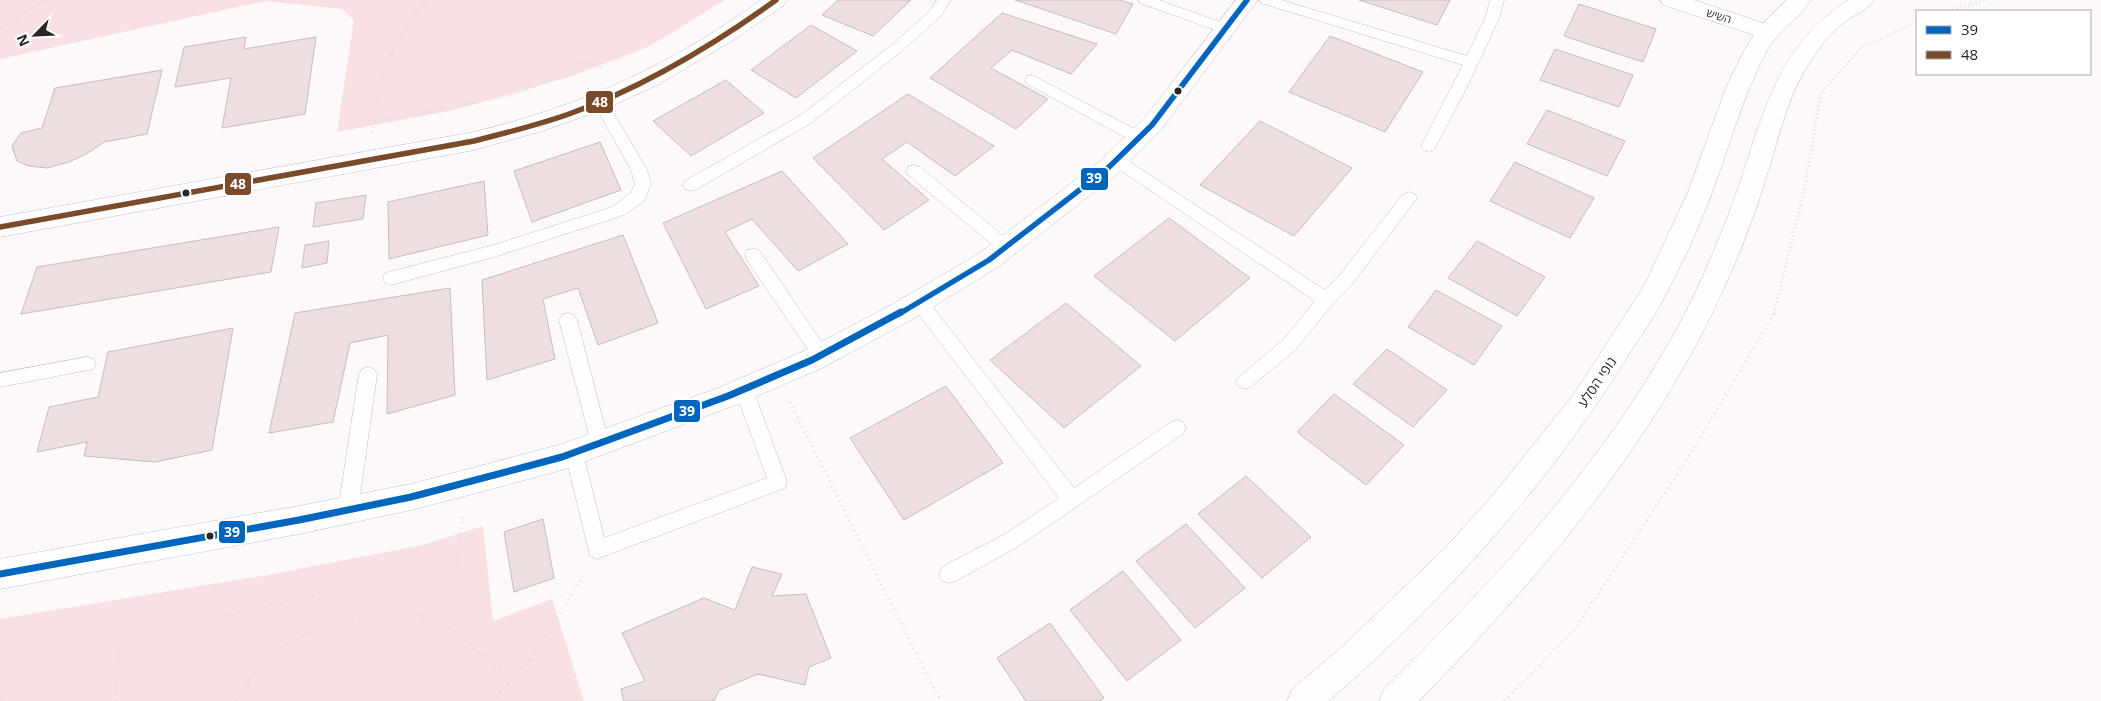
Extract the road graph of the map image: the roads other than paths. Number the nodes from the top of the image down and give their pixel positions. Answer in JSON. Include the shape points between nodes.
{"nodes":[{"id":1,"x":776,"y":0,"type":"edge"},
{"id":2,"x":944,"y":0,"type":"edge"},
{"id":3,"x":1145,"y":0,"type":"edge"},
{"id":4,"x":1247,"y":0,"type":"edge"},
{"id":5,"x":1266,"y":0,"type":"edge"},
{"id":6,"x":1497,"y":0,"type":"edge"},
{"id":7,"x":1671,"y":0,"type":"edge"},
{"id":8,"x":1800,"y":0,"type":"edge"},
{"id":9,"x":1862,"y":0,"type":"edge"},
{"id":10,"x":1226,"y":29,"type":"junction"},
{"id":11,"x":1767,"y":32,"type":"junction"},
{"id":12,"x":1471,"y":62,"type":"junction"},
{"id":13,"x":1032,"y":80,"type":"dead end"},
{"id":14,"x":600,"y":102,"type":"junction"},
{"id":15,"x":1139,"y":138,"type":"junction"},
{"id":16,"x":1429,"y":146,"type":"dead end"},
{"id":17,"x":1116,"y":160,"type":"junction"},
{"id":18,"x":914,"y":171,"type":"dead end"},
{"id":19,"x":691,"y":186,"type":"dead end"},
{"id":20,"x":1410,"y":198,"type":"dead end"},
{"id":21,"x":0,"y":227,"type":"edge"},
{"id":22,"x":1006,"y":247,"type":"junction"},
{"id":23,"x":753,"y":254,"type":"dead end"},
{"id":24,"x":391,"y":278,"type":"dead end"},
{"id":25,"x":1326,"y":300,"type":"junction"},
{"id":26,"x":919,"y":302,"type":"junction"},
{"id":27,"x":568,"y":320,"type":"dead end"},
{"id":28,"x":821,"y":355,"type":"junction"},
{"id":29,"x":88,"y":364,"type":"dead end"},
{"id":30,"x":368,"y":374,"type":"dead end"},
{"id":31,"x":0,"y":380,"type":"edge"},
{"id":32,"x":1245,"y":382,"type":"dead end"},
{"id":33,"x":744,"y":390,"type":"junction"},
{"id":34,"x":1177,"y":428,"type":"dead end"},
{"id":35,"x":600,"y":444,"type":"junction"},
{"id":36,"x":574,"y":453,"type":"junction"},
{"id":37,"x":1072,"y":500,"type":"junction"},
{"id":38,"x":348,"y":510,"type":"junction"},
{"id":39,"x":0,"y":561,"type":"edge"},
{"id":40,"x":51,"y":563,"type":"junction"},
{"id":41,"x":0,"y":574,"type":"edge"},
{"id":42,"x":949,"y":574,"type":"dead end"},
{"id":43,"x":1304,"y":701,"type":"edge"},
{"id":44,"x":1396,"y":701,"type":"edge"}],
"edges":[{"from":1,"to":14,"type":"street","via":[[731,33],[651,78]]},
{"from":2,"to":19,"type":"lane","via":[[935,14],[898,48],[806,118]]},
{"from":3,"to":10,"type":"lane"},
{"from":4,"to":10,"type":"street"},
{"from":5,"to":12,"type":"lane"},
{"from":6,"to":12,"type":"lane"},
{"from":7,"to":11,"type":"street","name":"השיש"},
{"from":8,"to":11,"type":"street","name":"נופי הסלע"},
{"from":9,"to":44,"type":"street","via":[[1838,14],[1805,49],[1794,67],[1779,100],[1744,208],[1721,266],[1698,314],[1629,430],[1548,538],[1501,593]]},
{"from":10,"to":15,"type":"street"},
{"from":11,"to":43,"type":"street","name":"נופי הסלע","via":[[1739,86],[1700,192],[1654,292],[1584,402],[1503,506],[1457,557],[1354,658]]},
{"from":12,"to":16,"type":"lane"},
{"from":13,"to":15,"type":"lane"},
{"from":14,"to":21,"type":"street","via":[[474,142]]},
{"from":14,"to":24,"type":"lane","via":[[639,170],[643,184],[638,197],[618,211],[564,229]]},
{"from":15,"to":17,"type":"street"},
{"from":17,"to":22,"type":"street"},
{"from":17,"to":25,"type":"lane"},
{"from":18,"to":22,"type":"lane"},
{"from":20,"to":25,"type":"lane"},
{"from":22,"to":26,"type":"street"},
{"from":23,"to":28,"type":"lane"},
{"from":25,"to":32,"type":"lane","via":[[1289,344]]},
{"from":26,"to":28,"type":"street"},
{"from":26,"to":37,"type":"lane"},
{"from":27,"to":35,"type":"lane"},
{"from":28,"to":33,"type":"street"},
{"from":29,"to":31,"type":"lane"},
{"from":30,"to":38,"type":"lane"},
{"from":33,"to":35,"type":"street"},
{"from":33,"to":36,"type":"lane","via":[[778,482],[597,550]]},
{"from":34,"to":37,"type":"lane"},
{"from":35,"to":36,"type":"street"},
{"from":36,"to":38,"type":"street"},
{"from":37,"to":42,"type":"lane","via":[[1012,540]]},
{"from":38,"to":40,"type":"street"},
{"from":39,"to":40,"type":"street"},
{"from":40,"to":41,"type":"street"}]}
